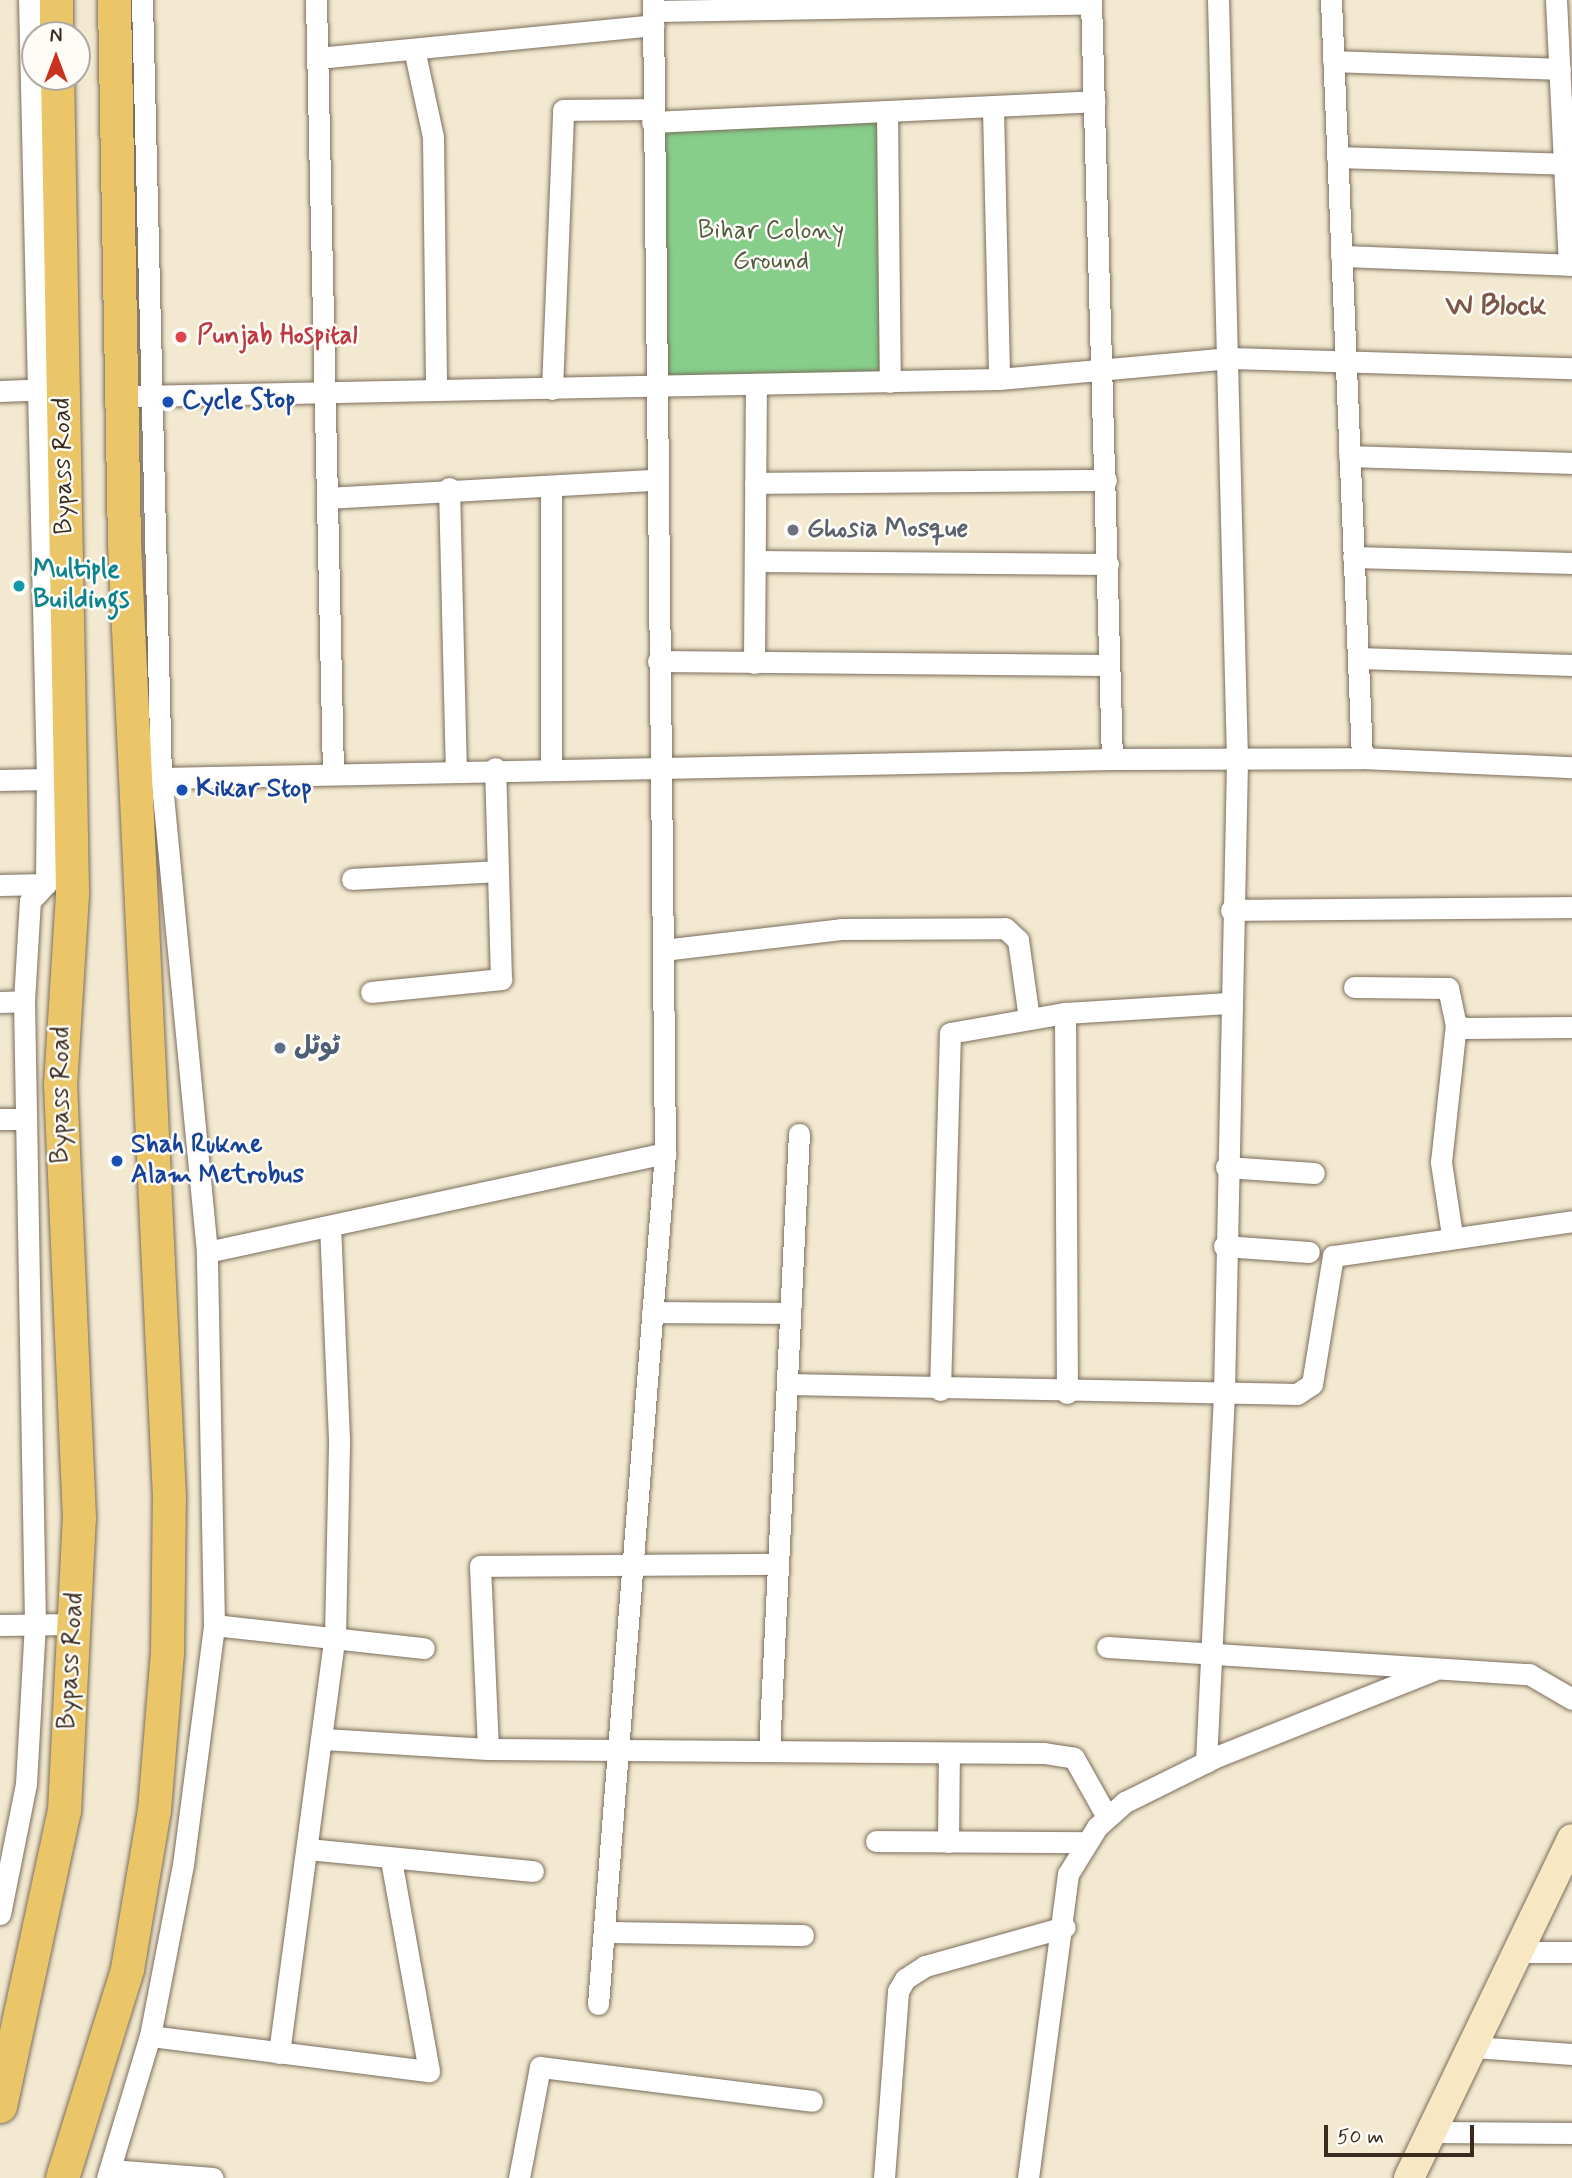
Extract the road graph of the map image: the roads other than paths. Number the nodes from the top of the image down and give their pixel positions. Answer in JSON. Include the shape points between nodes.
{"nodes":[{"id":1,"x":29,"y":0,"type":"edge"},
{"id":2,"x":56,"y":0,"type":"edge"},
{"id":3,"x":114,"y":0,"type":"edge"},
{"id":4,"x":142,"y":0,"type":"edge"},
{"id":5,"x":316,"y":0,"type":"edge"},
{"id":6,"x":1219,"y":0,"type":"edge"},
{"id":7,"x":1331,"y":0,"type":"edge"},
{"id":8,"x":1556,"y":0,"type":"edge"},
{"id":9,"x":1091,"y":2,"type":"edge"},
{"id":10,"x":653,"y":12,"type":"edge"},
{"id":11,"x":56,"y":21,"type":"edge"},
{"id":12,"x":414,"y":49,"type":"junction"},
{"id":13,"x":318,"y":58,"type":"junction"},
{"id":14,"x":1333,"y":61,"type":"junction"},
{"id":15,"x":1560,"y":69,"type":"junction"},
{"id":16,"x":57,"y":91,"type":"edge"},
{"id":17,"x":1096,"y":101,"type":"junction"},
{"id":18,"x":993,"y":108,"type":"junction"},
{"id":19,"x":887,"y":112,"type":"junction"},
{"id":20,"x":652,"y":115,"type":"junction"},
{"id":21,"x":1337,"y":157,"type":"junction"},
{"id":22,"x":1568,"y":163,"type":"edge"},
{"id":23,"x":1341,"y":256,"type":"junction"},
{"id":24,"x":1571,"y":265,"type":"edge"},
{"id":25,"x":1230,"y":358,"type":"junction"},
{"id":26,"x":1346,"y":360,"type":"junction"},
{"id":27,"x":1572,"y":368,"type":"edge"},
{"id":28,"x":1105,"y":373,"type":"junction"},
{"id":29,"x":999,"y":379,"type":"junction"},
{"id":30,"x":890,"y":382,"type":"junction"},
{"id":31,"x":756,"y":385,"type":"junction"},
{"id":32,"x":654,"y":388,"type":"junction"},
{"id":33,"x":50,"y":389,"type":"junction"},
{"id":34,"x":552,"y":389,"type":"junction"},
{"id":35,"x":436,"y":390,"type":"junction"},
{"id":36,"x":0,"y":391,"type":"edge"},
{"id":37,"x":324,"y":391,"type":"junction"},
{"id":38,"x":136,"y":396,"type":"junction"},
{"id":39,"x":1349,"y":456,"type":"junction"},
{"id":40,"x":1572,"y":463,"type":"edge"},
{"id":41,"x":654,"y":480,"type":"junction"},
{"id":42,"x":1106,"y":480,"type":"junction"},
{"id":43,"x":755,"y":483,"type":"junction"},
{"id":44,"x":551,"y":486,"type":"junction"},
{"id":45,"x":449,"y":488,"type":"junction"},
{"id":46,"x":327,"y":498,"type":"junction"},
{"id":47,"x":1353,"y":558,"type":"junction"},
{"id":48,"x":756,"y":561,"type":"junction"},
{"id":49,"x":1572,"y":563,"type":"edge"},
{"id":50,"x":1108,"y":564,"type":"junction"},
{"id":51,"x":1358,"y":658,"type":"junction"},
{"id":52,"x":658,"y":661,"type":"junction"},
{"id":53,"x":754,"y":663,"type":"junction"},
{"id":54,"x":1107,"y":665,"type":"junction"},
{"id":55,"x":1572,"y":665,"type":"edge"},
{"id":56,"x":1362,"y":758,"type":"junction"},
{"id":57,"x":1112,"y":759,"type":"junction"},
{"id":58,"x":1237,"y":760,"type":"junction"},
{"id":59,"x":659,"y":764,"type":"junction"},
{"id":60,"x":551,"y":767,"type":"junction"},
{"id":61,"x":495,"y":768,"type":"junction"},
{"id":62,"x":1572,"y":768,"type":"edge"},
{"id":63,"x":456,"y":769,"type":"junction"},
{"id":64,"x":332,"y":773,"type":"junction"},
{"id":65,"x":161,"y":778,"type":"junction"},
{"id":66,"x":47,"y":779,"type":"junction"},
{"id":67,"x":0,"y":780,"type":"edge"},
{"id":68,"x":498,"y":871,"type":"junction"},
{"id":69,"x":352,"y":879,"type":"dead end"},
{"id":70,"x":46,"y":884,"type":"junction"},
{"id":71,"x":0,"y":886,"type":"edge"},
{"id":72,"x":1572,"y":906,"type":"edge"},
{"id":73,"x":1231,"y":910,"type":"junction"},
{"id":74,"x":663,"y":950,"type":"junction"},
{"id":75,"x":1354,"y":987,"type":"dead end"},
{"id":76,"x":372,"y":992,"type":"dead end"},
{"id":77,"x":24,"y":1001,"type":"junction"},
{"id":78,"x":0,"y":1002,"type":"edge"},
{"id":79,"x":1228,"y":1003,"type":"junction"},
{"id":80,"x":1065,"y":1013,"type":"junction"},
{"id":81,"x":1029,"y":1018,"type":"junction"},
{"id":82,"x":1456,"y":1025,"type":"junction"},
{"id":83,"x":1572,"y":1027,"type":"edge"},
{"id":84,"x":0,"y":1119,"type":"edge"},
{"id":85,"x":23,"y":1119,"type":"junction"},
{"id":86,"x":799,"y":1134,"type":"dead end"},
{"id":87,"x":665,"y":1153,"type":"junction"},
{"id":88,"x":1226,"y":1167,"type":"junction"},
{"id":89,"x":1314,"y":1173,"type":"dead end"},
{"id":90,"x":1572,"y":1221,"type":"edge"},
{"id":91,"x":330,"y":1227,"type":"junction"},
{"id":92,"x":1452,"y":1235,"type":"junction"},
{"id":93,"x":1224,"y":1246,"type":"junction"},
{"id":94,"x":207,"y":1252,"type":"junction"},
{"id":95,"x":1309,"y":1252,"type":"dead end"},
{"id":96,"x":652,"y":1312,"type":"junction"},
{"id":97,"x":790,"y":1313,"type":"junction"},
{"id":98,"x":787,"y":1384,"type":"junction"},
{"id":99,"x":940,"y":1390,"type":"junction"},
{"id":100,"x":1068,"y":1393,"type":"junction"},
{"id":101,"x":1224,"y":1393,"type":"junction"},
{"id":102,"x":634,"y":1564,"type":"junction"},
{"id":103,"x":778,"y":1564,"type":"junction"},
{"id":104,"x":35,"y":1624,"type":"junction"},
{"id":105,"x":74,"y":1624,"type":"junction"},
{"id":106,"x":0,"y":1625,"type":"edge"},
{"id":107,"x":214,"y":1626,"type":"junction"},
{"id":108,"x":335,"y":1636,"type":"junction"},
{"id":109,"x":1107,"y":1647,"type":"dead end"},
{"id":110,"x":424,"y":1648,"type":"dead end"},
{"id":111,"x":1211,"y":1654,"type":"junction"},
{"id":112,"x":1434,"y":1670,"type":"junction"},
{"id":113,"x":1572,"y":1699,"type":"edge"},
{"id":114,"x":324,"y":1739,"type":"junction"},
{"id":115,"x":488,"y":1749,"type":"junction"},
{"id":116,"x":619,"y":1749,"type":"junction"},
{"id":117,"x":769,"y":1751,"type":"junction"},
{"id":118,"x":949,"y":1753,"type":"junction"},
{"id":119,"x":1206,"y":1762,"type":"junction"},
{"id":120,"x":1106,"y":1815,"type":"junction"},
{"id":121,"x":876,"y":1842,"type":"dead end"},
{"id":122,"x":948,"y":1842,"type":"junction"},
{"id":123,"x":1086,"y":1842,"type":"junction"},
{"id":124,"x":308,"y":1849,"type":"junction"},
{"id":125,"x":1569,"y":1851,"type":"edge"},
{"id":126,"x":391,"y":1860,"type":"junction"},
{"id":127,"x":533,"y":1871,"type":"dead end"},
{"id":128,"x":0,"y":1914,"type":"edge"},
{"id":129,"x":1065,"y":1927,"type":"junction"},
{"id":130,"x":604,"y":1932,"type":"junction"},
{"id":131,"x":803,"y":1935,"type":"dead end"},
{"id":132,"x":1520,"y":1952,"type":"junction"},
{"id":133,"x":1572,"y":1952,"type":"edge"},
{"id":134,"x":598,"y":2004,"type":"dead end"},
{"id":135,"x":150,"y":2036,"type":"junction"},
{"id":136,"x":1474,"y":2046,"type":"junction"},
{"id":137,"x":279,"y":2053,"type":"junction"},
{"id":138,"x":1572,"y":2054,"type":"edge"},
{"id":139,"x":811,"y":2101,"type":"dead end"},
{"id":140,"x":0,"y":2106,"type":"edge"},
{"id":141,"x":1432,"y":2132,"type":"junction"},
{"id":142,"x":1572,"y":2133,"type":"edge"},
{"id":143,"x":109,"y":2174,"type":"edge"},
{"id":144,"x":62,"y":2178,"type":"edge"},
{"id":145,"x":213,"y":2178,"type":"edge"},
{"id":146,"x":519,"y":2178,"type":"edge"},
{"id":147,"x":884,"y":2178,"type":"edge"},
{"id":148,"x":1028,"y":2178,"type":"edge"},
{"id":149,"x":1409,"y":2178,"type":"edge"}],
"edges":[{"from":1,"to":33,"type":"street"},
{"from":2,"to":11,"type":"main road"},
{"from":3,"to":38,"type":"main road"},
{"from":4,"to":38,"type":"street"},
{"from":5,"to":13,"type":"street"},
{"from":6,"to":25,"type":"street"},
{"from":7,"to":14,"type":"street"},
{"from":8,"to":15,"type":"street"},
{"from":9,"to":10,"type":"street"},
{"from":9,"to":17,"type":"street"},
{"from":10,"to":12,"type":"street"},
{"from":10,"to":20,"type":"street"},
{"from":12,"to":13,"type":"street"},
{"from":12,"to":35,"type":"street","via":[[433,137]]},
{"from":13,"to":37,"type":"street"},
{"from":14,"to":15,"type":"street"},
{"from":14,"to":21,"type":"street"},
{"from":15,"to":22,"type":"street"},
{"from":16,"to":33,"type":"main road","name":"Bypass Road"},
{"from":17,"to":18,"type":"street"},
{"from":17,"to":28,"type":"street"},
{"from":18,"to":19,"type":"street"},
{"from":18,"to":29,"type":"street"},
{"from":19,"to":20,"type":"street"},
{"from":19,"to":30,"type":"street"},
{"from":20,"to":32,"type":"street"},
{"from":20,"to":34,"type":"street","via":[[563,110]]},
{"from":21,"to":22,"type":"street"},
{"from":21,"to":23,"type":"street"},
{"from":22,"to":24,"type":"street"},
{"from":23,"to":24,"type":"street"},
{"from":23,"to":26,"type":"street"},
{"from":25,"to":26,"type":"street"},
{"from":25,"to":28,"type":"street"},
{"from":25,"to":58,"type":"street"},
{"from":26,"to":27,"type":"street"},
{"from":26,"to":39,"type":"street"},
{"from":28,"to":29,"type":"street"},
{"from":28,"to":42,"type":"street"},
{"from":29,"to":30,"type":"street"},
{"from":30,"to":31,"type":"street"},
{"from":31,"to":32,"type":"street"},
{"from":31,"to":43,"type":"street"},
{"from":32,"to":34,"type":"street"},
{"from":32,"to":41,"type":"street"},
{"from":33,"to":36,"type":"street"},
{"from":33,"to":66,"type":"street"},
{"from":33,"to":105,"type":"main road","name":"Bypass Road","via":[[72,892],[60,1085],[78,1456]]},
{"from":34,"to":35,"type":"street"},
{"from":35,"to":37,"type":"street"},
{"from":37,"to":38,"type":"street"},
{"from":37,"to":46,"type":"street"},
{"from":38,"to":65,"type":"street"},
{"from":38,"to":144,"type":"main road","via":[[169,1497],[167,1653],[154,1810],[127,1969]]},
{"from":39,"to":40,"type":"street"},
{"from":39,"to":47,"type":"street"},
{"from":41,"to":44,"type":"street"},
{"from":41,"to":52,"type":"street"},
{"from":42,"to":43,"type":"street"},
{"from":42,"to":50,"type":"street"},
{"from":43,"to":48,"type":"street"},
{"from":44,"to":45,"type":"street"},
{"from":44,"to":60,"type":"street"},
{"from":45,"to":46,"type":"street"},
{"from":45,"to":63,"type":"street"},
{"from":46,"to":64,"type":"street"},
{"from":47,"to":49,"type":"street"},
{"from":47,"to":51,"type":"street"},
{"from":48,"to":50,"type":"street"},
{"from":48,"to":53,"type":"street"},
{"from":50,"to":54,"type":"street"},
{"from":51,"to":55,"type":"street"},
{"from":51,"to":56,"type":"street"},
{"from":52,"to":53,"type":"street"},
{"from":52,"to":59,"type":"street"},
{"from":53,"to":54,"type":"street"},
{"from":54,"to":57,"type":"street"},
{"from":56,"to":58,"type":"street"},
{"from":56,"to":62,"type":"street"},
{"from":57,"to":58,"type":"street"},
{"from":57,"to":59,"type":"street"},
{"from":58,"to":73,"type":"street"},
{"from":59,"to":60,"type":"street"},
{"from":59,"to":74,"type":"street"},
{"from":60,"to":61,"type":"street"},
{"from":61,"to":63,"type":"street"},
{"from":61,"to":68,"type":"street"},
{"from":63,"to":64,"type":"street"},
{"from":64,"to":65,"type":"street"},
{"from":65,"to":94,"type":"street"},
{"from":66,"to":67,"type":"street"},
{"from":66,"to":70,"type":"street"},
{"from":68,"to":69,"type":"street"},
{"from":68,"to":76,"type":"street","via":[[501,979]]},
{"from":70,"to":71,"type":"street"},
{"from":70,"to":77,"type":"street","via":[[30,901]]},
{"from":72,"to":73,"type":"street"},
{"from":73,"to":79,"type":"street"},
{"from":74,"to":81,"type":"street","via":[[841,929],[1005,928],[1018,940]]},
{"from":74,"to":87,"type":"street"},
{"from":75,"to":82,"type":"street","via":[[1448,988]]},
{"from":77,"to":78,"type":"street"},
{"from":77,"to":85,"type":"street"},
{"from":79,"to":80,"type":"street"},
{"from":79,"to":88,"type":"street"},
{"from":80,"to":81,"type":"street"},
{"from":80,"to":100,"type":"street"},
{"from":81,"to":99,"type":"street","via":[[963,1027],[950,1033],[945,1048]]},
{"from":82,"to":83,"type":"street"},
{"from":82,"to":92,"type":"street","via":[[1441,1162]]},
{"from":84,"to":85,"type":"street"},
{"from":85,"to":104,"type":"street"},
{"from":86,"to":97,"type":"street"},
{"from":87,"to":91,"type":"street"},
{"from":87,"to":96,"type":"street"},
{"from":88,"to":89,"type":"street"},
{"from":88,"to":93,"type":"street"},
{"from":90,"to":92,"type":"street"},
{"from":91,"to":94,"type":"street"},
{"from":91,"to":108,"type":"street","via":[[339,1439]]},
{"from":92,"to":101,"type":"street","via":[[1333,1256],[1306,1392]]},
{"from":93,"to":95,"type":"street"},
{"from":93,"to":101,"type":"street"},
{"from":94,"to":107,"type":"street"},
{"from":96,"to":97,"type":"street"},
{"from":96,"to":102,"type":"street"},
{"from":97,"to":98,"type":"street"},
{"from":98,"to":99,"type":"street"},
{"from":98,"to":103,"type":"street"},
{"from":99,"to":100,"type":"street"},
{"from":100,"to":101,"type":"street"},
{"from":101,"to":111,"type":"street"},
{"from":102,"to":103,"type":"street"},
{"from":102,"to":115,"type":"street","via":[[480,1566]]},
{"from":102,"to":116,"type":"street"},
{"from":103,"to":117,"type":"street"},
{"from":104,"to":105,"type":"street"},
{"from":104,"to":106,"type":"street"},
{"from":104,"to":128,"type":"street","via":[[33,1727]]},
{"from":105,"to":140,"type":"main road","name":"Bypass Road","via":[[64,1811]]},
{"from":107,"to":108,"type":"street"},
{"from":107,"to":135,"type":"street","via":[[183,1865]]},
{"from":108,"to":110,"type":"street"},
{"from":108,"to":114,"type":"street"},
{"from":109,"to":111,"type":"street"},
{"from":111,"to":112,"type":"street"},
{"from":111,"to":119,"type":"street"},
{"from":112,"to":113,"type":"street","via":[[1529,1674]]},
{"from":112,"to":119,"type":"street"},
{"from":114,"to":115,"type":"street"},
{"from":114,"to":124,"type":"street"},
{"from":115,"to":116,"type":"street"},
{"from":116,"to":117,"type":"street"},
{"from":116,"to":130,"type":"street"},
{"from":117,"to":118,"type":"street"},
{"from":118,"to":120,"type":"street","via":[[1074,1758]]},
{"from":118,"to":122,"type":"street"},
{"from":119,"to":120,"type":"street"},
{"from":120,"to":123,"type":"street"},
{"from":121,"to":122,"type":"street"},
{"from":122,"to":123,"type":"street"},
{"from":123,"to":129,"type":"street","via":[[1068,1874]]},
{"from":124,"to":126,"type":"street"},
{"from":124,"to":137,"type":"street"},
{"from":125,"to":132,"type":"main road"},
{"from":126,"to":127,"type":"street"},
{"from":126,"to":137,"type":"street","via":[[429,2071]]},
{"from":129,"to":147,"type":"street","via":[[925,1966],[905,1979],[898,1992]]},
{"from":129,"to":148,"type":"street"},
{"from":130,"to":131,"type":"street"},
{"from":130,"to":134,"type":"street"},
{"from":132,"to":133,"type":"street"},
{"from":132,"to":136,"type":"main road"},
{"from":135,"to":137,"type":"street"},
{"from":135,"to":143,"type":"street"},
{"from":136,"to":138,"type":"street"},
{"from":136,"to":141,"type":"main road"},
{"from":139,"to":146,"type":"street","via":[[540,2067]]},
{"from":141,"to":142,"type":"street"},
{"from":141,"to":149,"type":"main road"},
{"from":143,"to":145,"type":"street"}]}
